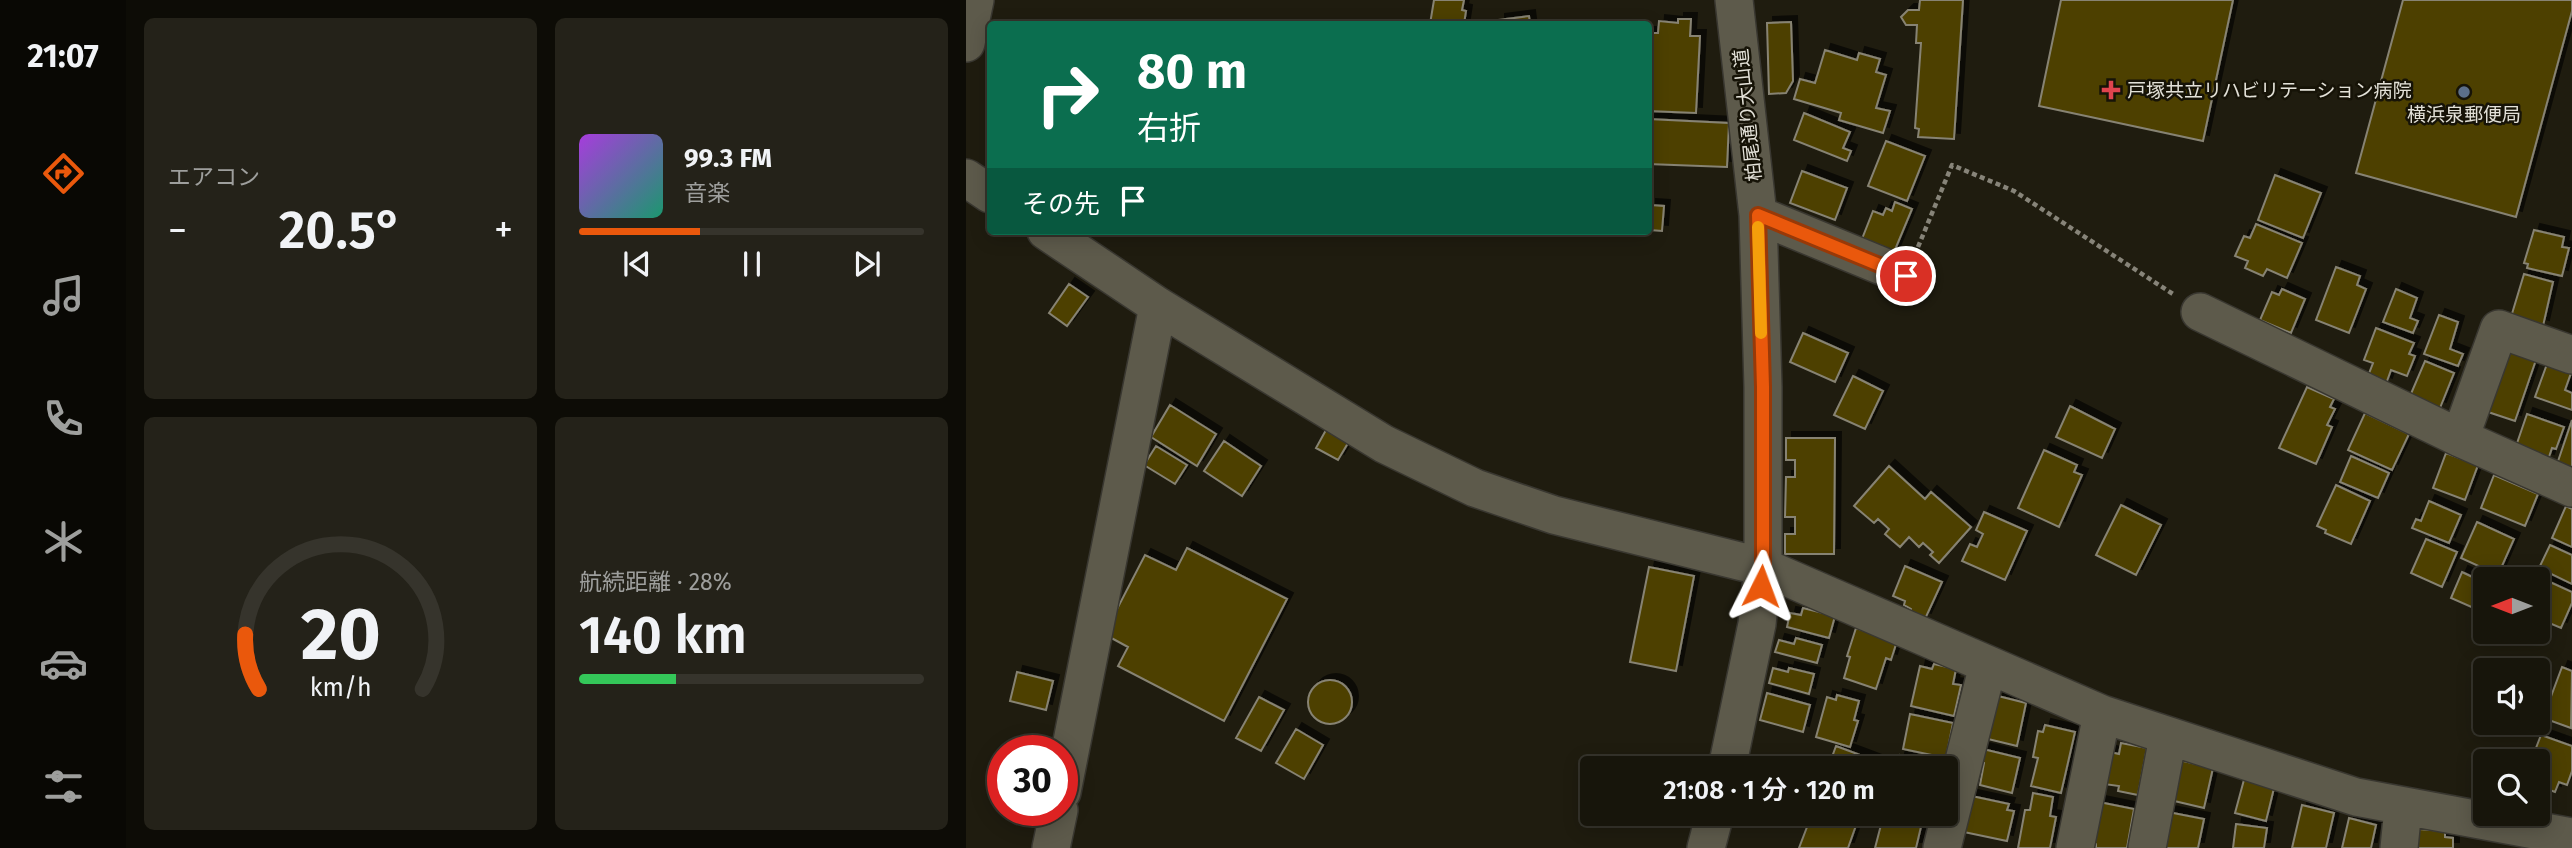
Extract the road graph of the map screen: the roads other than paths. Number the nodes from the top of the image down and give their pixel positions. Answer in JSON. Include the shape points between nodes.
{"nodes":[{"id":1,"x":975,"y":0,"type":"edge"},
{"id":2,"x":1734,"y":0,"type":"edge"},
{"id":3,"x":966,"y":43,"type":"edge"},
{"id":4,"x":966,"y":178,"type":"edge"},
{"id":5,"x":987,"y":192,"type":"edge"},
{"id":6,"x":1758,"y":215,"type":"junction"},
{"id":7,"x":1052,"y":235,"type":"edge"},
{"id":8,"x":1906,"y":276,"type":"road end"},
{"id":9,"x":1158,"y":306,"type":"junction"},
{"id":10,"x":2200,"y":312,"type":"road end"},
{"id":11,"x":2572,"y":355,"type":"edge"},
{"id":12,"x":2460,"y":438,"type":"junction"},
{"id":13,"x":2572,"y":488,"type":"edge"},
{"id":14,"x":1763,"y":567,"type":"junction"},
{"id":15,"x":1988,"y":665,"type":"junction"},
{"id":16,"x":2102,"y":714,"type":"junction"},
{"id":17,"x":1073,"y":735,"type":"edge"},
{"id":18,"x":2168,"y":737,"type":"junction"},
{"id":19,"x":1730,"y":756,"type":"edge"},
{"id":20,"x":2403,"y":808,"type":"junction"},
{"id":21,"x":1056,"y":826,"type":"edge"},
{"id":22,"x":1712,"y":826,"type":"edge"},
{"id":23,"x":2572,"y":838,"type":"edge"},
{"id":24,"x":1051,"y":848,"type":"edge"},
{"id":25,"x":1706,"y":848,"type":"edge"},
{"id":26,"x":1942,"y":848,"type":"edge"},
{"id":27,"x":2075,"y":848,"type":"edge"},
{"id":28,"x":2147,"y":848,"type":"edge"},
{"id":29,"x":2399,"y":848,"type":"edge"},
{"id":30,"x":2570,"y":848,"type":"edge"}],
"edges":[{"from":1,"to":3,"type":"street"},
{"from":2,"to":6,"type":"street","name":"柏尾通り大山道"},
{"from":4,"to":5,"type":"street"},
{"from":6,"to":8,"type":"street"},
{"from":6,"to":14,"type":"street","name":"柏尾通り大山道"},
{"from":7,"to":9,"type":"street"},
{"from":9,"to":14,"type":"street","via":[[1384,443],[1475,488],[1553,514]]},
{"from":9,"to":17,"type":"street"},
{"from":10,"to":12,"type":"street"},
{"from":11,"to":12,"type":"street","via":[[2499,329]]},
{"from":12,"to":13,"type":"street"},
{"from":14,"to":15,"type":"street"},
{"from":14,"to":19,"type":"street","name":"柏尾通り大山道","via":[[1757,624]]},
{"from":15,"to":16,"type":"street"},
{"from":15,"to":26,"type":"street"},
{"from":16,"to":18,"type":"street"},
{"from":16,"to":27,"type":"street"},
{"from":18,"to":20,"type":"street"},
{"from":18,"to":28,"type":"street"},
{"from":20,"to":23,"type":"street"},
{"from":20,"to":29,"type":"street"},
{"from":21,"to":24,"type":"street"},
{"from":22,"to":25,"type":"street"},
{"from":23,"to":30,"type":"street"}]}
